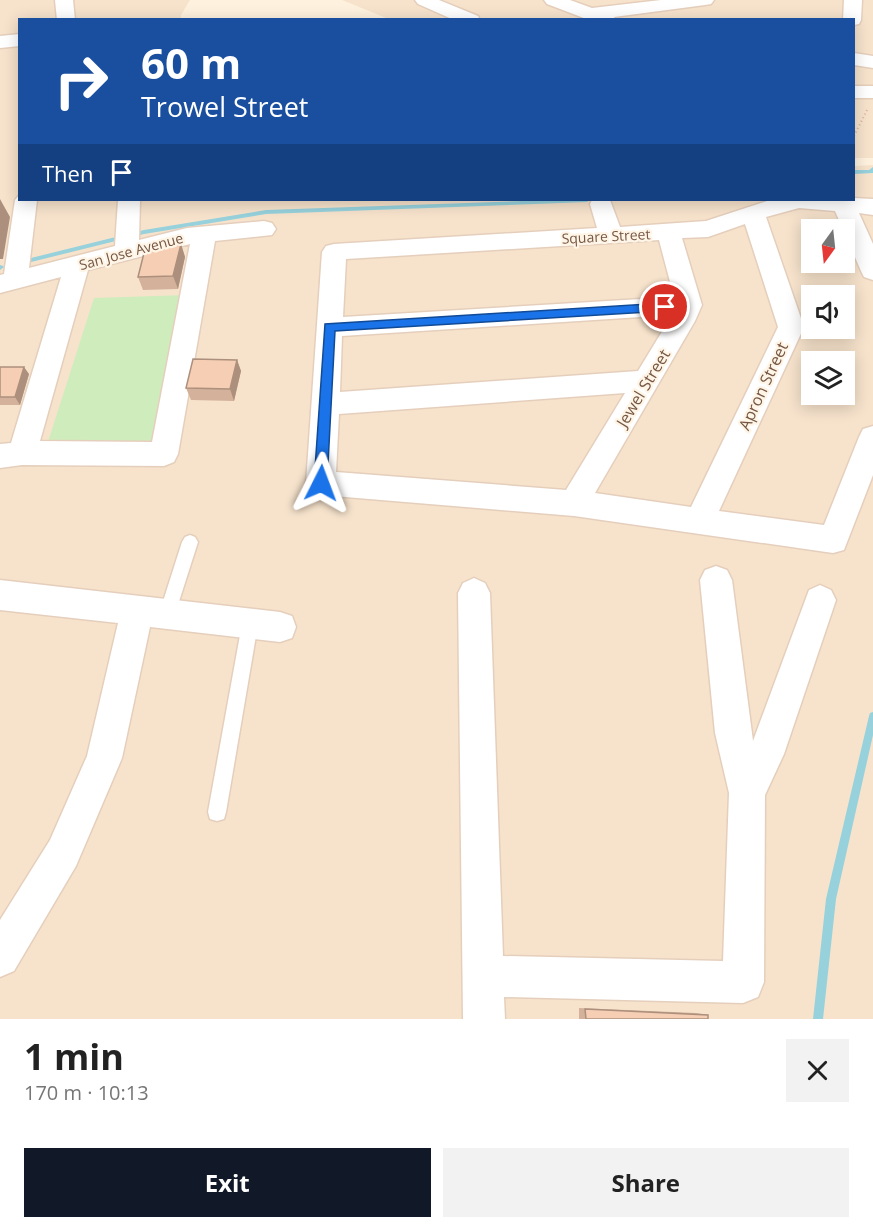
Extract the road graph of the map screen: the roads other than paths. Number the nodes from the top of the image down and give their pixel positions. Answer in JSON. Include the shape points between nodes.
{"nodes":[{"id":1,"x":64,"y":0,"type":"edge"},
{"id":2,"x":424,"y":0,"type":"edge"},
{"id":3,"x":553,"y":0,"type":"edge"},
{"id":4,"x":705,"y":0,"type":"edge"},
{"id":5,"x":599,"y":17,"type":"edge"},
{"id":6,"x":66,"y":18,"type":"edge"},
{"id":7,"x":466,"y":18,"type":"edge"},
{"id":8,"x":18,"y":40,"type":"edge"},
{"id":9,"x":0,"y":42,"type":"edge"},
{"id":10,"x":855,"y":59,"type":"edge"},
{"id":11,"x":873,"y":62,"type":"edge"},
{"id":12,"x":855,"y":92,"type":"edge"},
{"id":13,"x":871,"y":100,"type":"edge"},
{"id":14,"x":26,"y":201,"type":"edge"},
{"id":15,"x":129,"y":201,"type":"edge"},
{"id":16,"x":601,"y":204,"type":"dead end"},
{"id":17,"x":844,"y":205,"type":"junction"},
{"id":18,"x":873,"y":207,"type":"edge"},
{"id":19,"x":753,"y":214,"type":"junction"},
{"id":20,"x":264,"y":229,"type":"dead end"},
{"id":21,"x":669,"y":233,"type":"junction"},
{"id":22,"x":204,"y":234,"type":"junction"},
{"id":23,"x":611,"y":236,"type":"junction"},
{"id":24,"x":127,"y":252,"type":"junction"},
{"id":25,"x":77,"y":265,"type":"junction"},
{"id":26,"x":873,"y":271,"type":"edge"},
{"id":27,"x":7,"y":283,"type":"edge"},
{"id":28,"x":689,"y":306,"type":"junction"},
{"id":29,"x":329,"y":327,"type":"junction"},
{"id":30,"x":647,"y":381,"type":"junction"},
{"id":31,"x":325,"y":404,"type":"junction"},
{"id":32,"x":873,"y":437,"type":"edge"},
{"id":33,"x":11,"y":454,"type":"edge"},
{"id":34,"x":574,"y":502,"type":"junction"},
{"id":35,"x":699,"y":521,"type":"junction"},
{"id":36,"x":190,"y":542,"type":"dead end"},
{"id":37,"x":716,"y":580,"type":"dead end"},
{"id":38,"x":474,"y":594,"type":"dead end"},
{"id":39,"x":0,"y":595,"type":"edge"},
{"id":40,"x":820,"y":600,"type":"dead end"},
{"id":41,"x":152,"y":612,"type":"junction"},
{"id":42,"x":265,"y":625,"type":"joint"},
{"id":43,"x":747,"y":793,"type":"junction"},
{"id":44,"x":217,"y":812,"type":"dead end"},
{"id":45,"x":0,"y":957,"type":"edge"},
{"id":46,"x":483,"y":976,"type":"junction"},
{"id":47,"x":484,"y":1019,"type":"edge"}],
"edges":[{"from":1,"to":6,"type":"street"},
{"from":2,"to":7,"type":"street"},
{"from":3,"to":5,"type":"street"},
{"from":4,"to":5,"type":"street"},
{"from":8,"to":9,"type":"street"},
{"from":10,"to":11,"type":"street"},
{"from":12,"to":13,"type":"street"},
{"from":14,"to":27,"type":"street"},
{"from":15,"to":24,"type":"street"},
{"from":16,"to":23,"type":"street"},
{"from":17,"to":18,"type":"street","name":"Square Street"},
{"from":17,"to":19,"type":"street","name":"Square Street","via":[[798,201]]},
{"from":17,"to":26,"type":"street"},
{"from":19,"to":21,"type":"street","name":"Square Street","via":[[708,229]]},
{"from":19,"to":35,"type":"street","name":"Apron Street","via":[[791,327]]},
{"from":20,"to":22,"type":"street","name":"San Jose Avenue"},
{"from":21,"to":23,"type":"street","name":"Square Street"},
{"from":21,"to":28,"type":"street"},
{"from":22,"to":24,"type":"street","name":"San Jose Avenue"},
{"from":22,"to":33,"type":"street","via":[[164,454]]},
{"from":23,"to":29,"type":"street","name":"Square Street","via":[[334,252]]},
{"from":24,"to":25,"type":"street","name":"San Jose Avenue"},
{"from":25,"to":27,"type":"street","name":"San Jose Avenue"},
{"from":25,"to":33,"type":"street"},
{"from":28,"to":29,"type":"street"},
{"from":28,"to":30,"type":"street","name":"Jewel Street"},
{"from":29,"to":31,"type":"street"},
{"from":30,"to":31,"type":"street"},
{"from":30,"to":34,"type":"street","name":"Jewel Street"},
{"from":31,"to":34,"type":"street","via":[[321,483]]},
{"from":32,"to":35,"type":"street","via":[[833,540]]},
{"from":34,"to":35,"type":"street"},
{"from":36,"to":41,"type":"lane"},
{"from":37,"to":43,"type":"street","via":[[734,733]]},
{"from":38,"to":46,"type":"street"},
{"from":39,"to":41,"type":"street"},
{"from":40,"to":43,"type":"street","via":[[766,754]]},
{"from":41,"to":42,"type":"street"},
{"from":41,"to":45,"type":"street","via":[[104,758],[63,853]]},
{"from":42,"to":44,"type":"lane"},
{"from":43,"to":46,"type":"street","via":[[743,982]]},
{"from":46,"to":47,"type":"street"}]}
